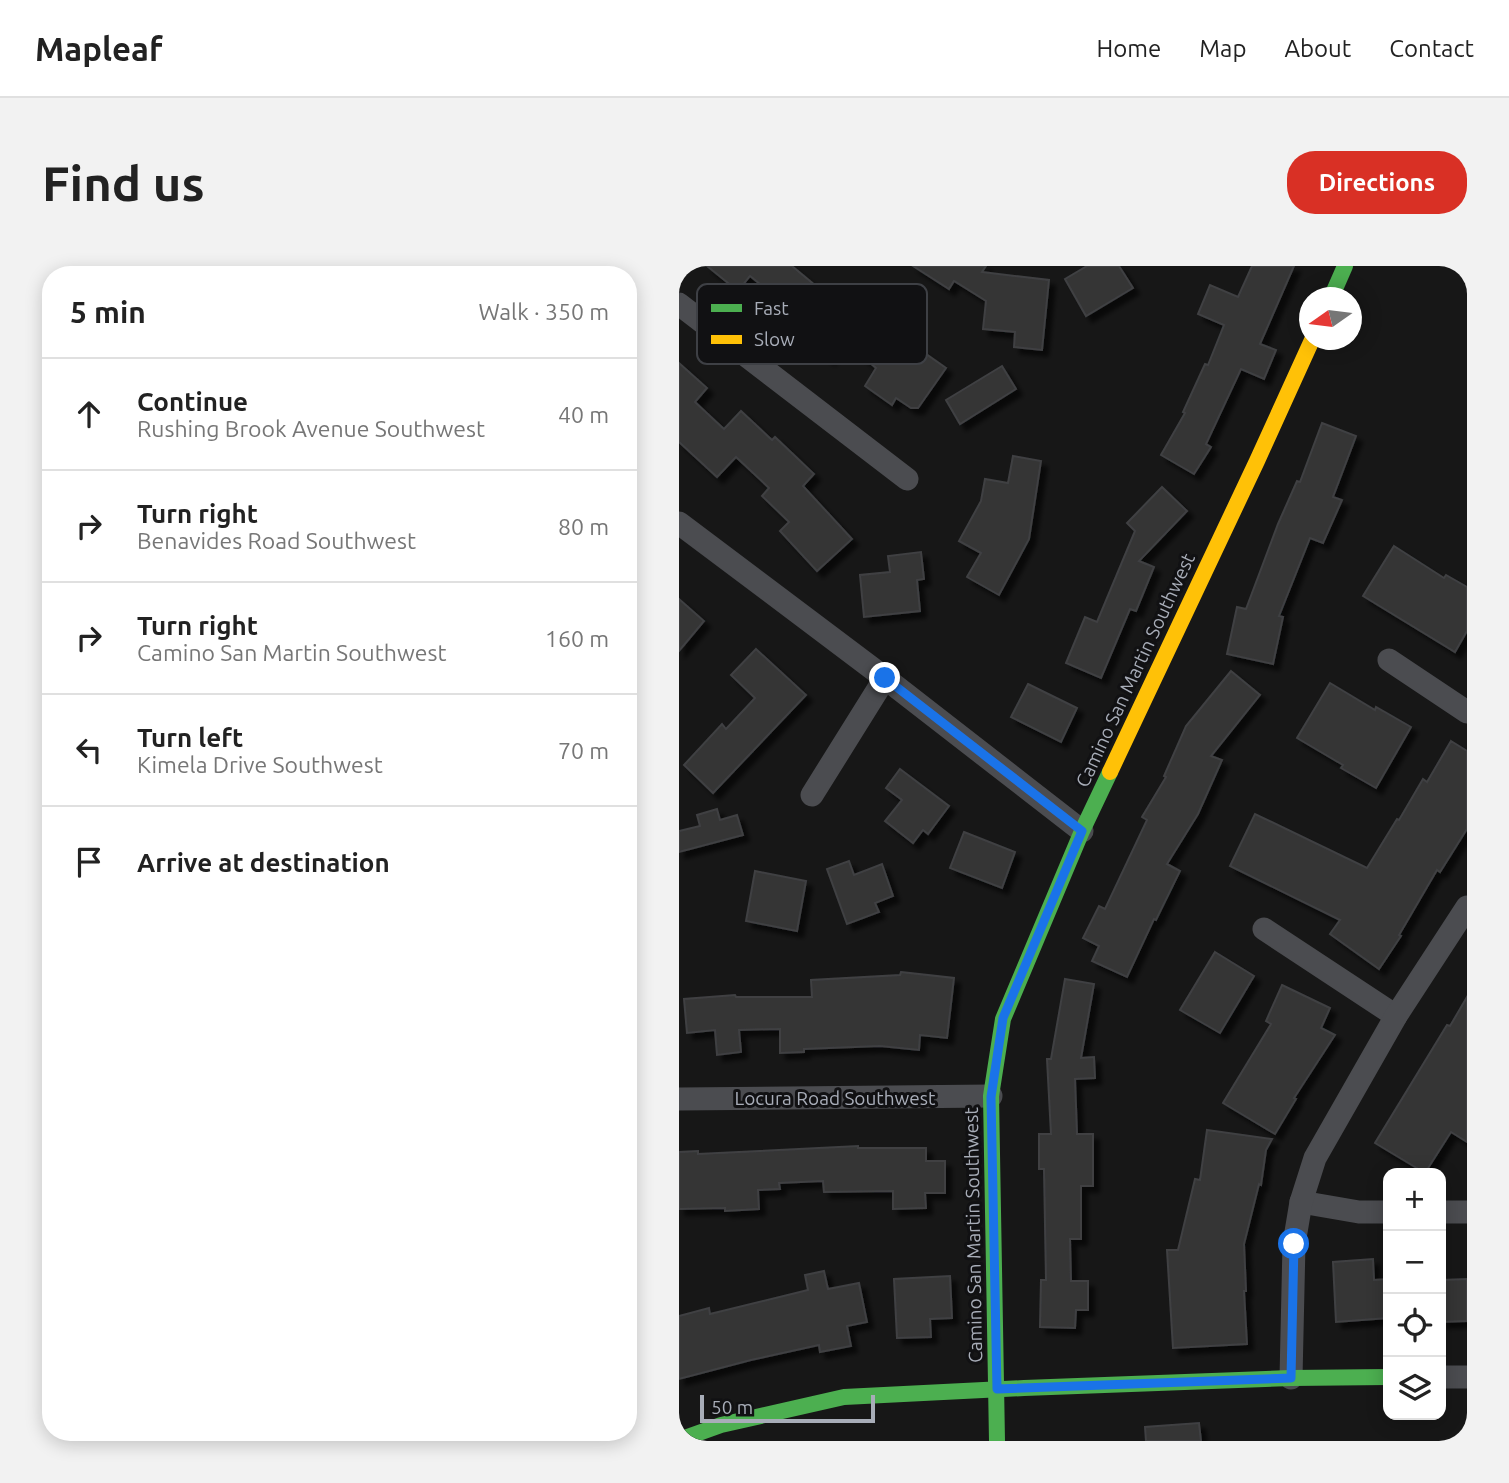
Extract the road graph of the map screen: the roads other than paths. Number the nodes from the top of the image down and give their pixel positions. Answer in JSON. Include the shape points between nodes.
{"nodes":[{"id":1,"x":1345,"y":266,"type":"edge"},
{"id":2,"x":1336,"y":287,"type":"edge"},
{"id":3,"x":679,"y":304,"type":"edge"},
{"id":4,"x":697,"y":318,"type":"edge"},
{"id":5,"x":1307,"y":350,"type":"edge"},
{"id":6,"x":757,"y":364,"type":"edge"},
{"id":7,"x":907,"y":479,"type":"dead end"},
{"id":8,"x":679,"y":523,"type":"edge"},
{"id":9,"x":1389,"y":660,"type":"dead end"},
{"id":10,"x":885,"y":678,"type":"junction"},
{"id":11,"x":1467,"y":712,"type":"edge"},
{"id":12,"x":812,"y":795,"type":"dead end"},
{"id":13,"x":1082,"y":831,"type":"junction"},
{"id":14,"x":1467,"y":907,"type":"edge"},
{"id":15,"x":1264,"y":929,"type":"dead end"},
{"id":16,"x":1396,"y":1016,"type":"junction"},
{"id":17,"x":991,"y":1097,"type":"junction"},
{"id":18,"x":679,"y":1099,"type":"edge"},
{"id":19,"x":1301,"y":1202,"type":"junction"},
{"id":20,"x":1383,"y":1212,"type":"edge"},
{"id":21,"x":1446,"y":1212,"type":"edge"},
{"id":22,"x":1467,"y":1212,"type":"edge"},
{"id":23,"x":1383,"y":1377,"type":"edge"},
{"id":24,"x":1446,"y":1377,"type":"edge"},
{"id":25,"x":1467,"y":1377,"type":"edge"},
{"id":26,"x":1291,"y":1378,"type":"junction"},
{"id":27,"x":997,"y":1389,"type":"junction"},
{"id":28,"x":679,"y":1440,"type":"edge"},
{"id":29,"x":997,"y":1441,"type":"edge"}],
"edges":[{"from":1,"to":2,"type":"street"},
{"from":3,"to":4,"type":"street"},
{"from":5,"to":13,"type":"street","name":"Camino San Martin Southwest"},
{"from":6,"to":7,"type":"street"},
{"from":8,"to":10,"type":"street"},
{"from":9,"to":11,"type":"street"},
{"from":10,"to":12,"type":"street"},
{"from":10,"to":13,"type":"street"},
{"from":13,"to":17,"type":"street","name":"Camino San Martin Southwest","via":[[1003,1018]]},
{"from":14,"to":16,"type":"street"},
{"from":15,"to":16,"type":"street"},
{"from":16,"to":19,"type":"street","via":[[1315,1158]]},
{"from":17,"to":18,"type":"street","name":"Locura Road Southwest"},
{"from":17,"to":27,"type":"street","name":"Camino San Martin Southwest"},
{"from":19,"to":20,"type":"street"},
{"from":19,"to":26,"type":"street","via":[[1294,1244]]},
{"from":21,"to":22,"type":"street"},
{"from":23,"to":26,"type":"street"},
{"from":24,"to":25,"type":"street"},
{"from":26,"to":27,"type":"street"},
{"from":27,"to":28,"type":"street","via":[[844,1396],[721,1425]]},
{"from":27,"to":29,"type":"street","name":"Camino San Martin Southwest"}]}
